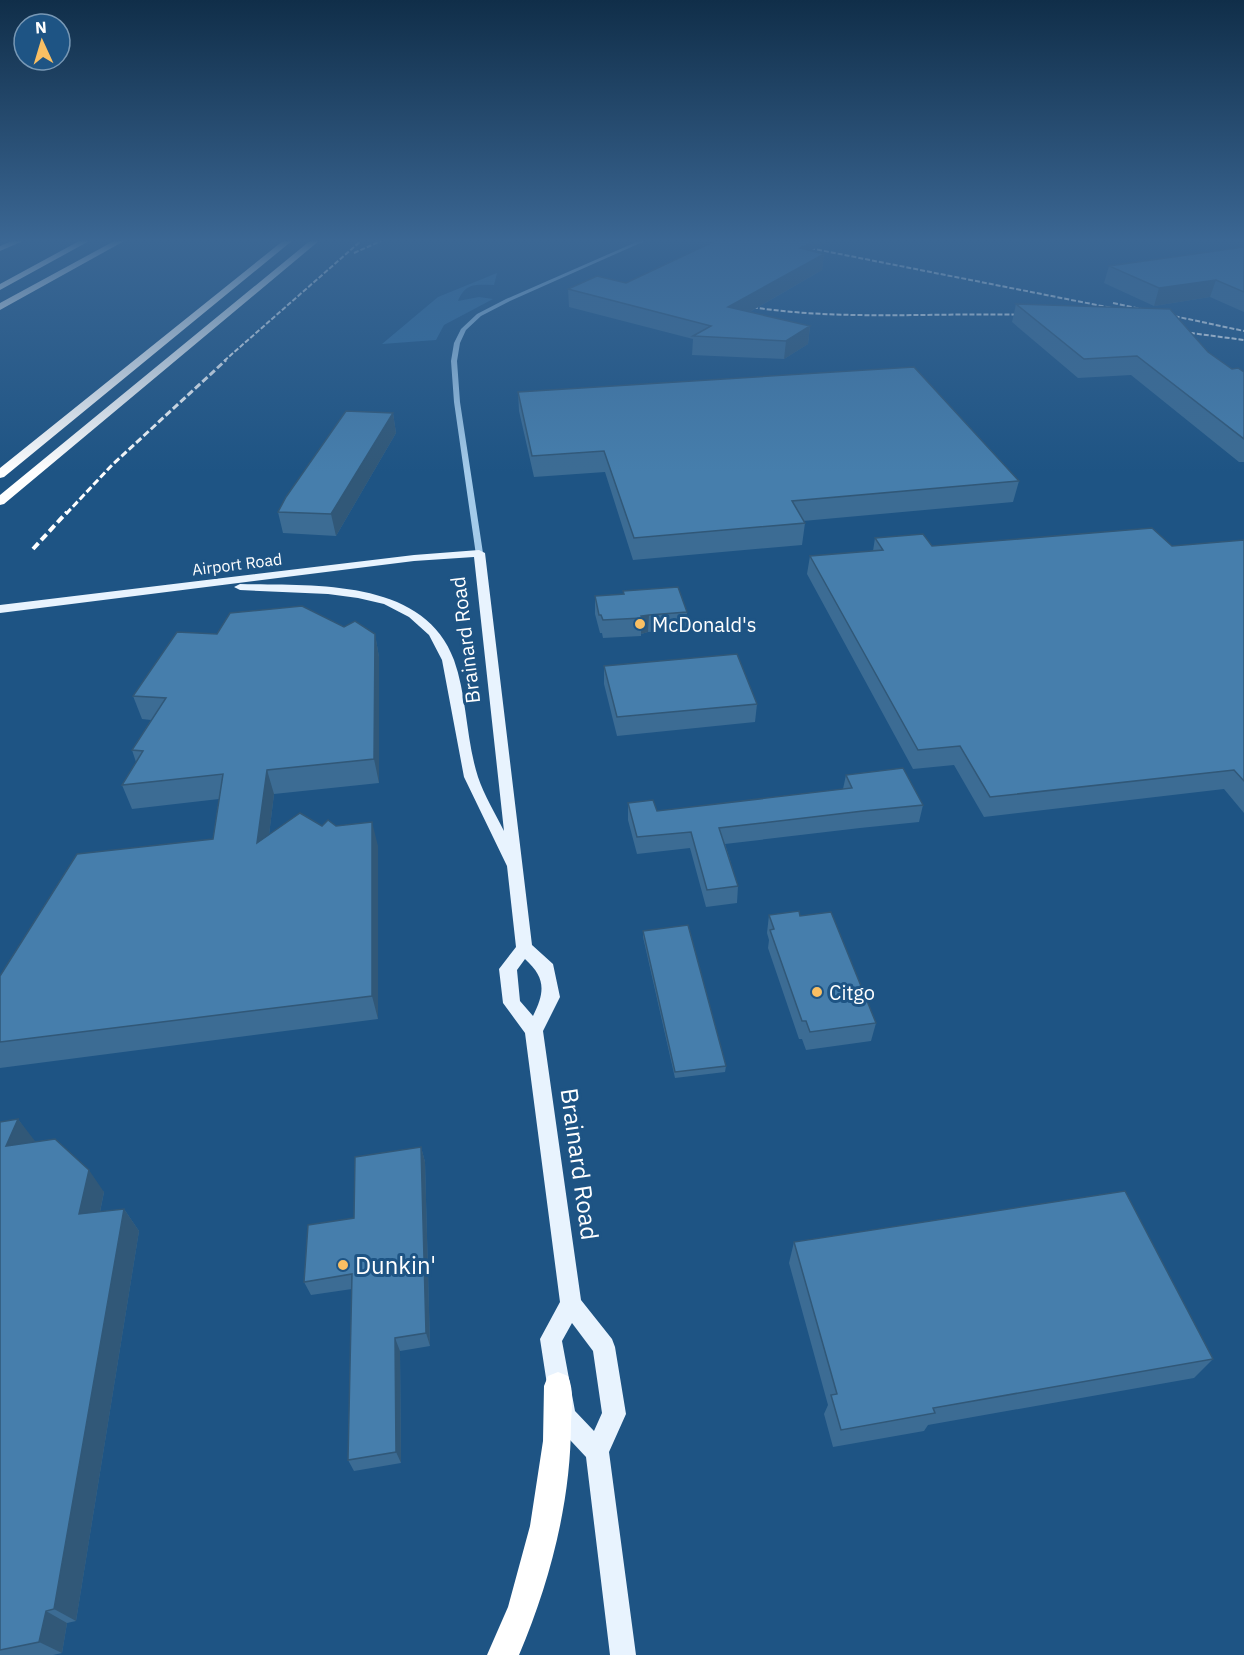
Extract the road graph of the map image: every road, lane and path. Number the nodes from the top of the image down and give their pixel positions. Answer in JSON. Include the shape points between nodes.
{"nodes":[{"id":1,"x":194,"y":317,"type":"edge"},
{"id":2,"x":222,"y":317,"type":"edge"},
{"id":3,"x":477,"y":317,"type":"edge"},
{"id":4,"x":0,"y":474,"type":"edge"},
{"id":5,"x":0,"y":501,"type":"edge"},
{"id":6,"x":479,"y":553,"type":"junction"},
{"id":7,"x":213,"y":584,"type":"junction"},
{"id":8,"x":0,"y":609,"type":"edge"},
{"id":9,"x":516,"y":872,"type":"junction"},
{"id":10,"x":524,"y":948,"type":"junction"},
{"id":11,"x":534,"y":1031,"type":"junction"},
{"id":12,"x":571,"y":1304,"type":"junction"},
{"id":13,"x":558,"y":1386,"type":"junction"},
{"id":14,"x":597,"y":1452,"type":"junction"},
{"id":15,"x":503,"y":1655,"type":"edge"},
{"id":16,"x":623,"y":1655,"type":"edge"}],
"edges":[{"from":1,"to":4,"type":"highway"},
{"from":2,"to":5,"type":"highway"},
{"from":3,"to":6,"type":"street","name":"Brainard Road","via":[[464,329],[454,361]]},
{"from":6,"to":7,"type":"main road","name":"Airport Road"},
{"from":6,"to":9,"type":"main road","name":"Brainard Road"},
{"from":7,"to":8,"type":"main road","name":"Airport Road"},
{"from":7,"to":9,"type":"main road","via":[[358,594],[395,605],[428,627],[439,639],[448,660],[471,777]]},
{"from":9,"to":10,"type":"main road","name":"Brainard Road"},
{"from":10,"to":11,"type":"main road","via":[[508,969],[512,1003]]},
{"from":10,"to":11,"type":"main road","via":[[547,969],[551,998]]},
{"from":11,"to":12,"type":"main road","name":"Brainard Road"},
{"from":12,"to":13,"type":"main road","via":[[551,1339]]},
{"from":12,"to":14,"type":"main road","name":"Brainard Road","via":[[604,1347],[614,1414]]},
{"from":13,"to":14,"type":"main road","via":[[564,1417]]},
{"from":13,"to":15,"type":"highway","via":[[557,1441],[545,1526],[523,1608]]},
{"from":14,"to":16,"type":"main road"}]}
